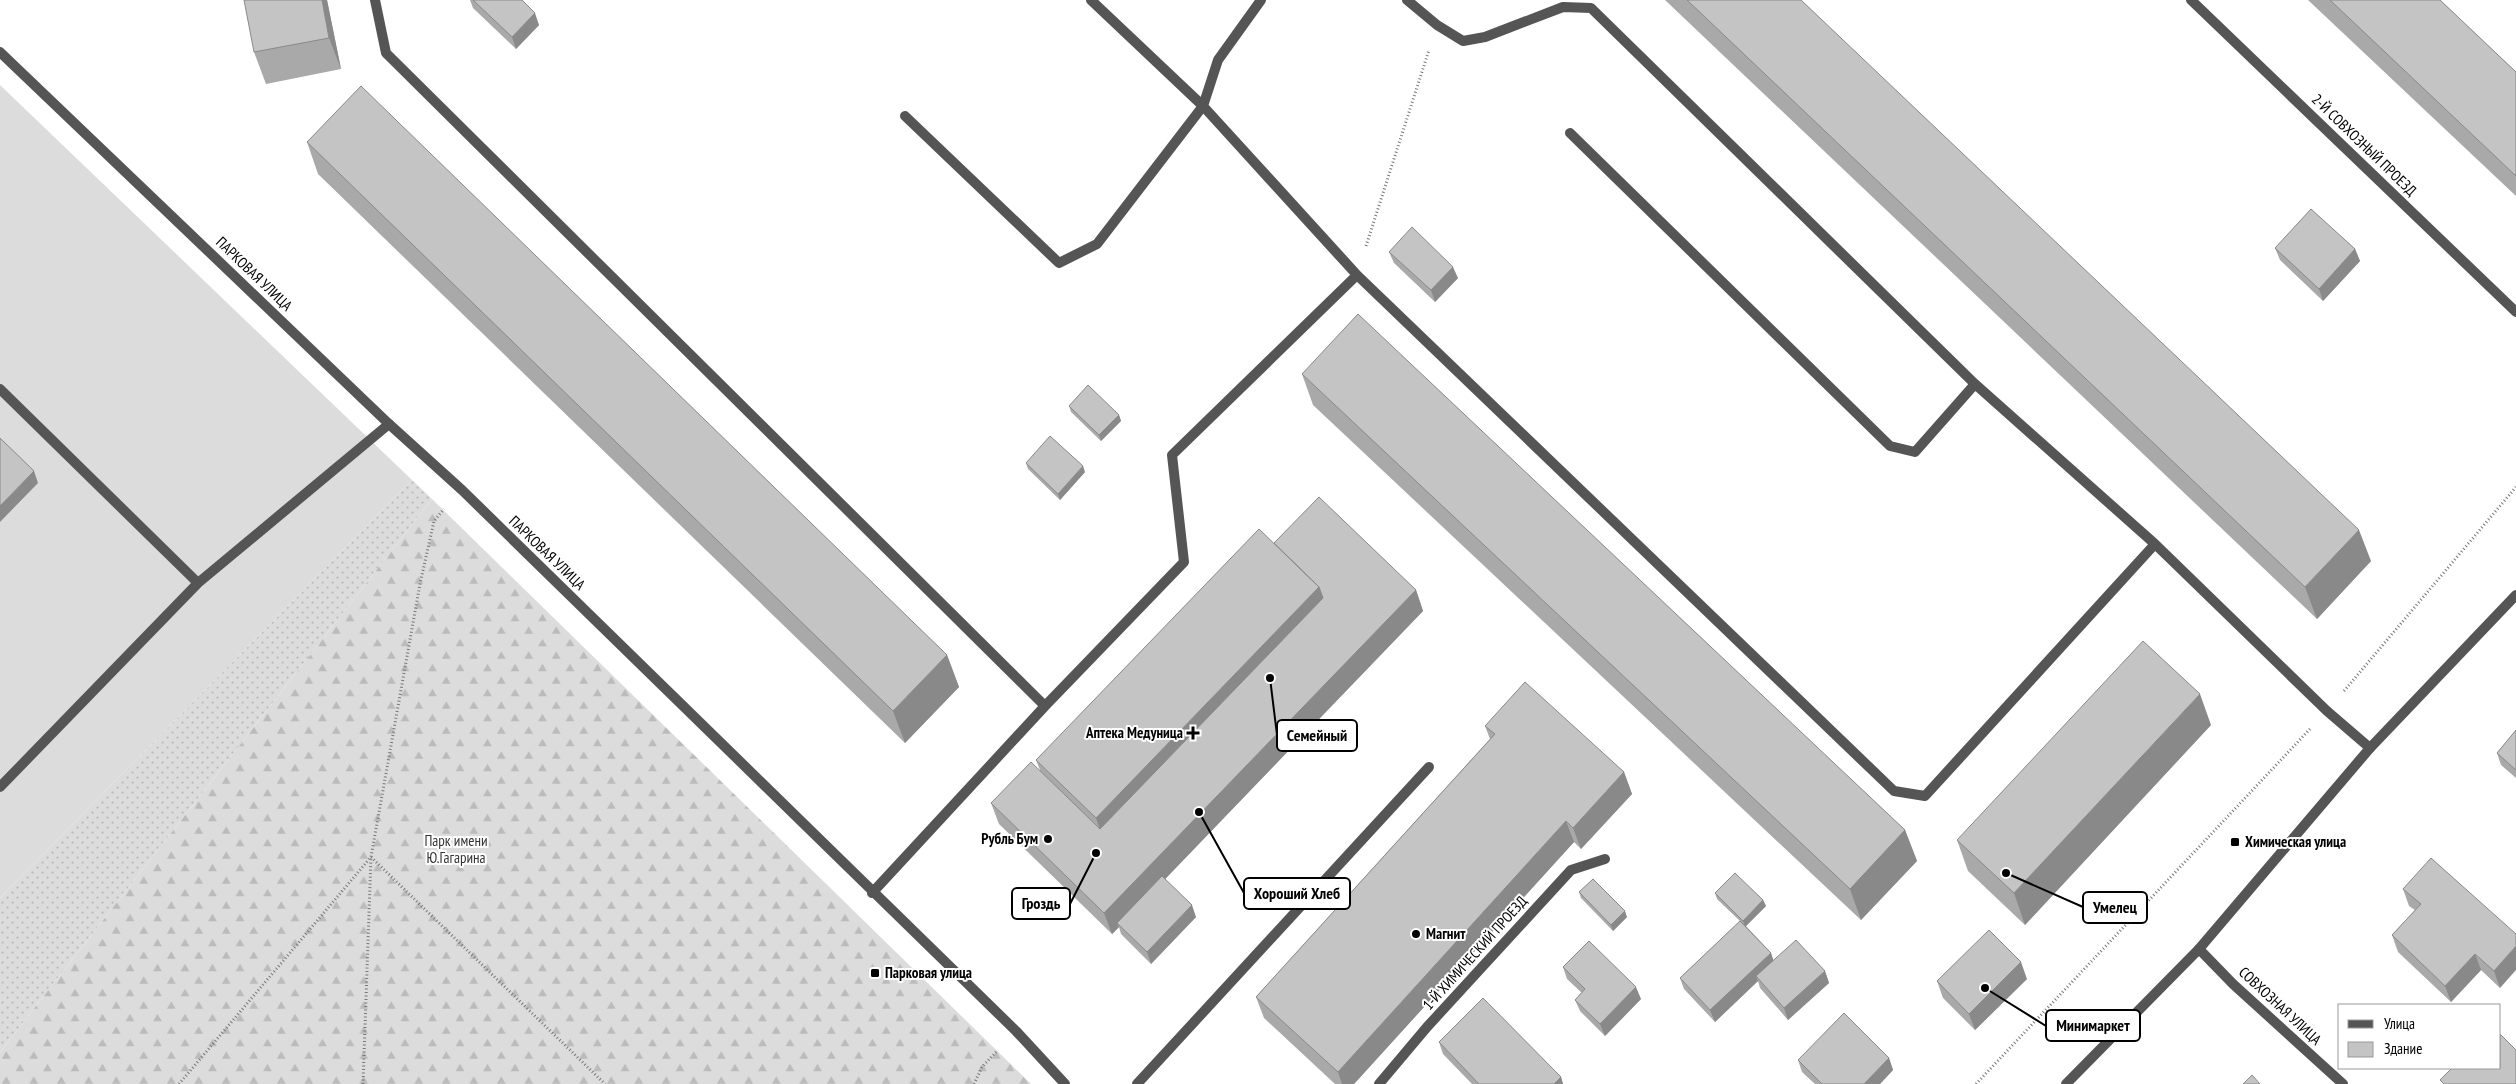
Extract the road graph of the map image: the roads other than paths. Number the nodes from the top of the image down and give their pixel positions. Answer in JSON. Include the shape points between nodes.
{"nodes":[{"id":1,"x":375,"y":0,"type":"edge"},
{"id":2,"x":1091,"y":0,"type":"edge"},
{"id":3,"x":1261,"y":0,"type":"edge"},
{"id":4,"x":1407,"y":0,"type":"edge"},
{"id":5,"x":2191,"y":0,"type":"edge"},
{"id":6,"x":0,"y":52,"type":"edge"},
{"id":7,"x":1203,"y":106,"type":"junction"},
{"id":8,"x":905,"y":116,"type":"dead end"},
{"id":9,"x":1570,"y":133,"type":"dead end"},
{"id":10,"x":1357,"y":275,"type":"junction"},
{"id":11,"x":2516,"y":312,"type":"edge"},
{"id":12,"x":1975,"y":384,"type":"junction"},
{"id":13,"x":0,"y":389,"type":"edge"},
{"id":14,"x":389,"y":424,"type":"junction"},
{"id":15,"x":2155,"y":544,"type":"junction"},
{"id":16,"x":198,"y":583,"type":"junction"},
{"id":17,"x":2516,"y":595,"type":"edge"},
{"id":18,"x":1045,"y":706,"type":"junction"},
{"id":19,"x":2370,"y":748,"type":"junction"},
{"id":20,"x":1429,"y":767,"type":"dead end"},
{"id":21,"x":0,"y":787,"type":"edge"},
{"id":22,"x":1606,"y":859,"type":"dead end"},
{"id":23,"x":872,"y":893,"type":"junction"},
{"id":24,"x":2199,"y":949,"type":"junction"},
{"id":25,"x":1065,"y":1084,"type":"edge"},
{"id":26,"x":1137,"y":1084,"type":"edge"},
{"id":27,"x":1379,"y":1084,"type":"edge"},
{"id":28,"x":2066,"y":1084,"type":"edge"},
{"id":29,"x":2343,"y":1084,"type":"edge"}],
"edges":[{"from":1,"to":18,"type":"street","via":[[386,53]]},
{"from":2,"to":7,"type":"street"},
{"from":3,"to":7,"type":"street","via":[[1218,60]]},
{"from":4,"to":12,"type":"street","via":[[1463,41],[1485,37],[1563,7],[1592,8]]},
{"from":5,"to":11,"type":"street","name":"2-Й СОВХОЗНЫЙ ПРОЕЗД"},
{"from":6,"to":14,"type":"street","name":"ПАРКОВАЯ УЛИЦА"},
{"from":7,"to":8,"type":"street","via":[[1097,244],[1059,263]]},
{"from":7,"to":10,"type":"street"},
{"from":9,"to":12,"type":"street","via":[[1890,446],[1915,452]]},
{"from":10,"to":15,"type":"street","via":[[1894,791],[1925,796]]},
{"from":10,"to":18,"type":"street","via":[[1172,455],[1184,562]]},
{"from":12,"to":15,"type":"street"},
{"from":13,"to":16,"type":"street"},
{"from":14,"to":16,"type":"street"},
{"from":14,"to":23,"type":"street","name":"ПАРКОВАЯ УЛИЦА","via":[[462,490]]},
{"from":15,"to":19,"type":"street"},
{"from":16,"to":21,"type":"street"},
{"from":17,"to":19,"type":"street"},
{"from":18,"to":23,"type":"street"},
{"from":19,"to":24,"type":"street"},
{"from":20,"to":26,"type":"street"},
{"from":22,"to":27,"type":"street","name":"1-Й ХИМИЧЕСКИЙ ПРОЕЗД","via":[[1571,870]]},
{"from":23,"to":25,"type":"street","name":"ПАРКОВАЯ УЛИЦА","via":[[1016,1031]]},
{"from":24,"to":28,"type":"street"},
{"from":24,"to":29,"type":"street","name":"СОВХОЗНАЯ УЛИЦА"}]}
